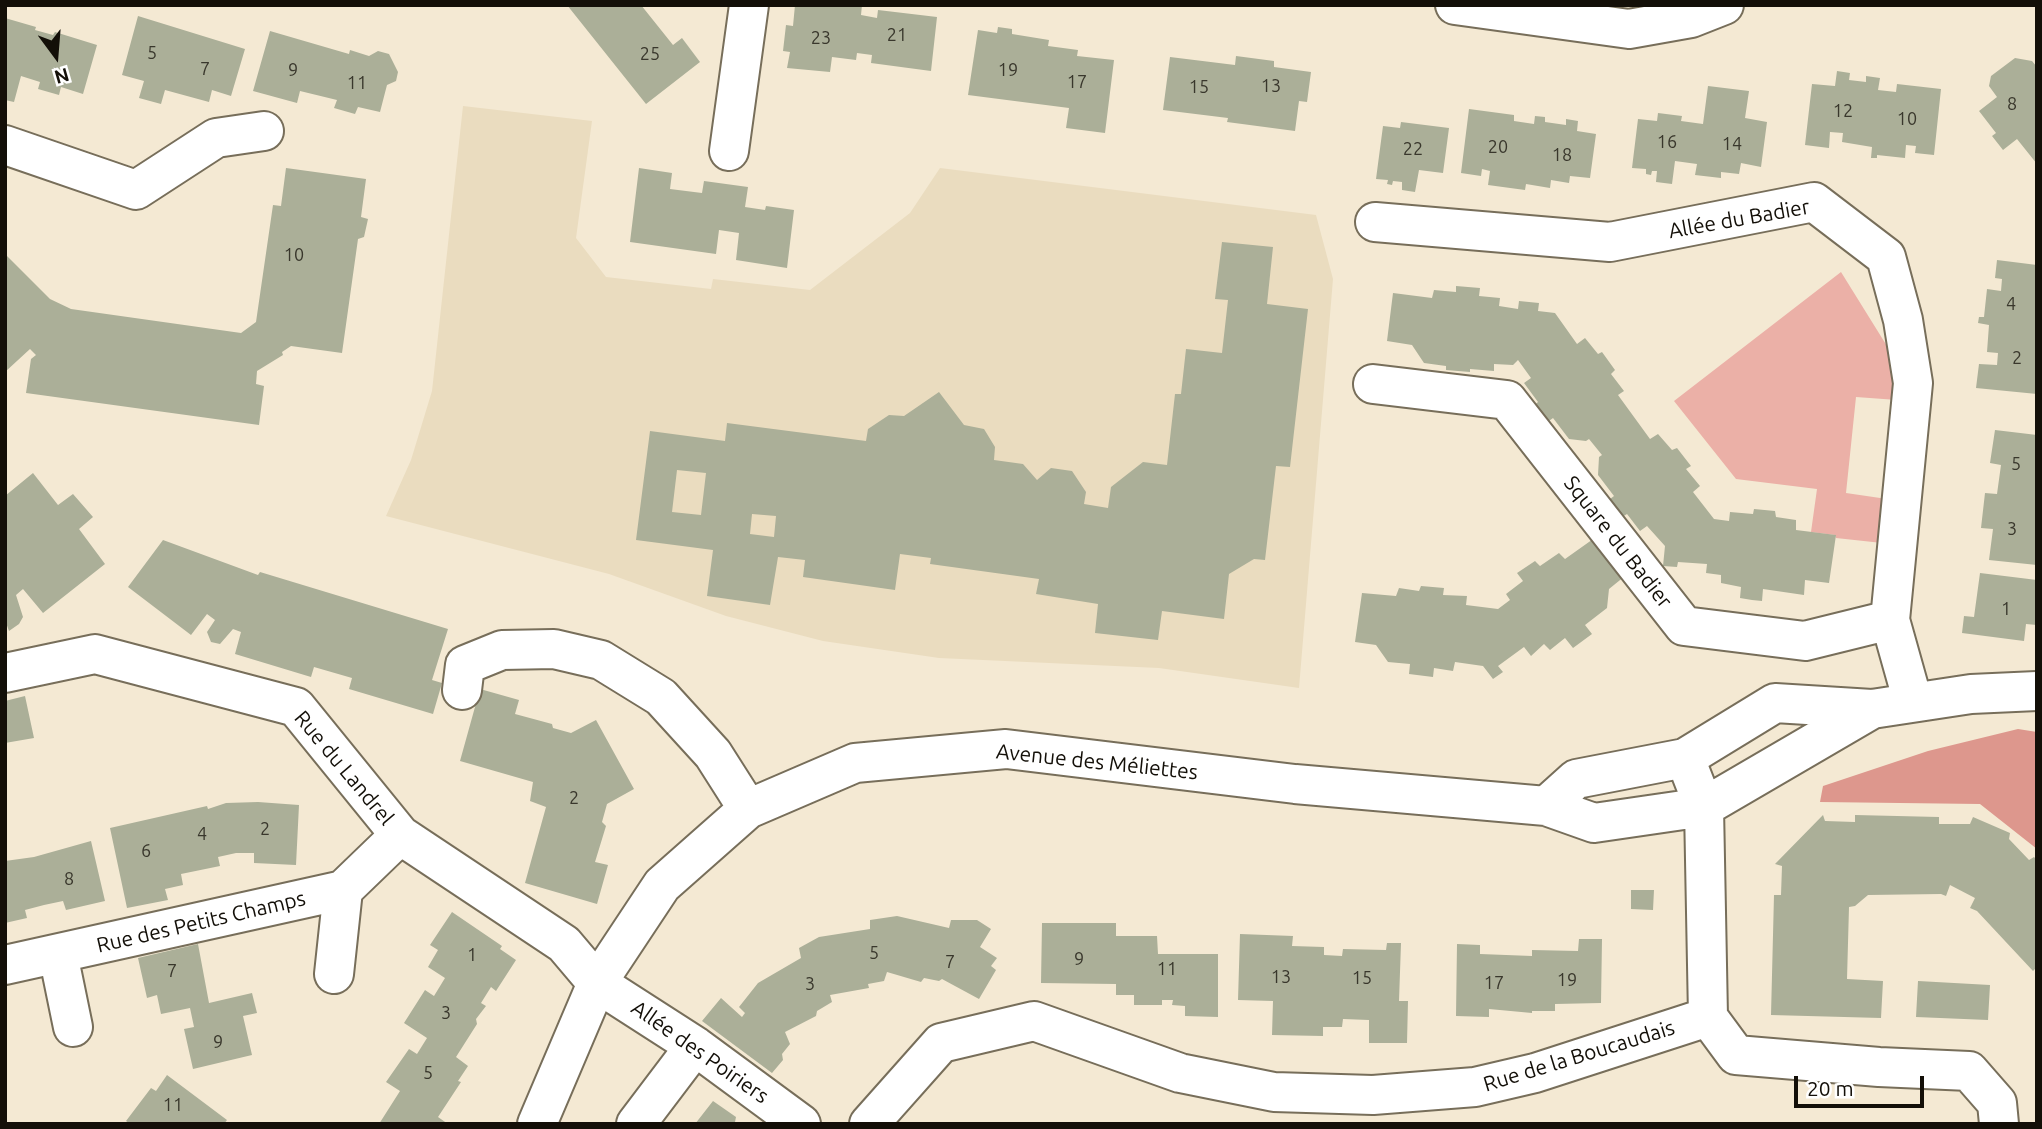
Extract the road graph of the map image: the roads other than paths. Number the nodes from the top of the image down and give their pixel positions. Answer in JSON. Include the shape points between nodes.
{"nodes":[{"id":1,"x":749,"y":5,"type":"edge"},
{"id":2,"x":1455,"y":5,"type":"edge"},
{"id":3,"x":1724,"y":5,"type":"edge"},
{"id":4,"x":264,"y":131,"type":"dead end"},
{"id":5,"x":5,"y":145,"type":"edge"},
{"id":6,"x":729,"y":151,"type":"dead end"},
{"id":7,"x":1376,"y":222,"type":"dead end"},
{"id":8,"x":1373,"y":384,"type":"dead end"},
{"id":9,"x":1890,"y":620,"type":"junction"},
{"id":10,"x":5,"y":673,"type":"edge"},
{"id":11,"x":462,"y":690,"type":"dead end"},
{"id":12,"x":2037,"y":691,"type":"edge"},
{"id":13,"x":1913,"y":702,"type":"junction"},
{"id":14,"x":1872,"y":709,"type":"junction"},
{"id":15,"x":1685,"y":758,"type":"junction"},
{"id":16,"x":1546,"y":806,"type":"junction"},
{"id":17,"x":1704,"y":807,"type":"junction"},
{"id":18,"x":748,"y":809,"type":"junction"},
{"id":19,"x":400,"y":835,"type":"junction"},
{"id":20,"x":343,"y":890,"type":"junction"},
{"id":21,"x":58,"y":954,"type":"junction"},
{"id":22,"x":5,"y":965,"type":"edge"},
{"id":23,"x":334,"y":974,"type":"dead end"},
{"id":24,"x":597,"y":983,"type":"junction"},
{"id":25,"x":1708,"y":1017,"type":"junction"},
{"id":26,"x":73,"y":1027,"type":"dead end"},
{"id":27,"x":695,"y":1046,"type":"junction"},
{"id":28,"x":537,"y":1124,"type":"edge"},
{"id":29,"x":636,"y":1124,"type":"edge"},
{"id":30,"x":801,"y":1124,"type":"edge"},
{"id":31,"x":870,"y":1124,"type":"edge"},
{"id":32,"x":1998,"y":1124,"type":"edge"}],
"edges":[{"from":1,"to":6,"type":"street"},
{"from":2,"to":3,"type":"street","via":[[1629,29],[1691,18]]},
{"from":4,"to":5,"type":"street","via":[[216,138],[136,190]]},
{"from":7,"to":9,"type":"street","name":"Allée du Badier","via":[[1610,242],[1814,202],[1876,249],[1886,257],[1913,383]]},
{"from":8,"to":9,"type":"street","name":"Square du Badier","via":[[1507,400],[1684,625],[1805,641]]},
{"from":9,"to":13,"type":"street","name":"Allée du Badier"},
{"from":10,"to":19,"type":"street","name":"Rue du Landrel","via":[[95,654],[296,707]]},
{"from":11,"to":18,"type":"street","via":[[465,665],[502,650],[554,649],[601,660],[661,697],[713,754]]},
{"from":12,"to":13,"type":"street","name":"Avenue des Méliettes"},
{"from":13,"to":14,"type":"street","name":"Avenue des Méliettes"},
{"from":14,"to":15,"type":"street","name":"Avenue des Méliettes","via":[[1775,703]]},
{"from":14,"to":17,"type":"street","name":"Avenue des Méliettes"},
{"from":15,"to":16,"type":"street","name":"Avenue des Méliettes","via":[[1576,779]]},
{"from":15,"to":17,"type":"street"},
{"from":16,"to":17,"type":"street","name":"Avenue des Méliettes","via":[[1594,823]]},
{"from":16,"to":18,"type":"street","name":"Avenue des Méliettes","via":[[1295,784],[1006,749],[855,763]]},
{"from":17,"to":25,"type":"street"},
{"from":18,"to":24,"type":"street","name":"Avenue des Méliettes","via":[[662,885]]},
{"from":19,"to":20,"type":"street"},
{"from":19,"to":24,"type":"street","name":"Rue du Landrel","via":[[564,944]]},
{"from":20,"to":21,"type":"street","name":"Rue des Petits Champs"},
{"from":20,"to":23,"type":"street"},
{"from":21,"to":22,"type":"street","name":"Rue des Petits Champs"},
{"from":21,"to":26,"type":"street"},
{"from":24,"to":27,"type":"street","name":"Allée des Poiriers"},
{"from":24,"to":28,"type":"street","name":"Avenue des Méliettes"},
{"from":25,"to":31,"type":"street","name":"Rue de la Boucaudais","via":[[1535,1073],[1487,1084],[1373,1095],[1275,1092],[1180,1073],[1034,1021],[941,1043]]},
{"from":25,"to":32,"type":"street","via":[[1736,1055],[1969,1071],[1997,1103]]},
{"from":27,"to":29,"type":"street"},
{"from":27,"to":30,"type":"street","name":"Allée des Poiriers"}]}
